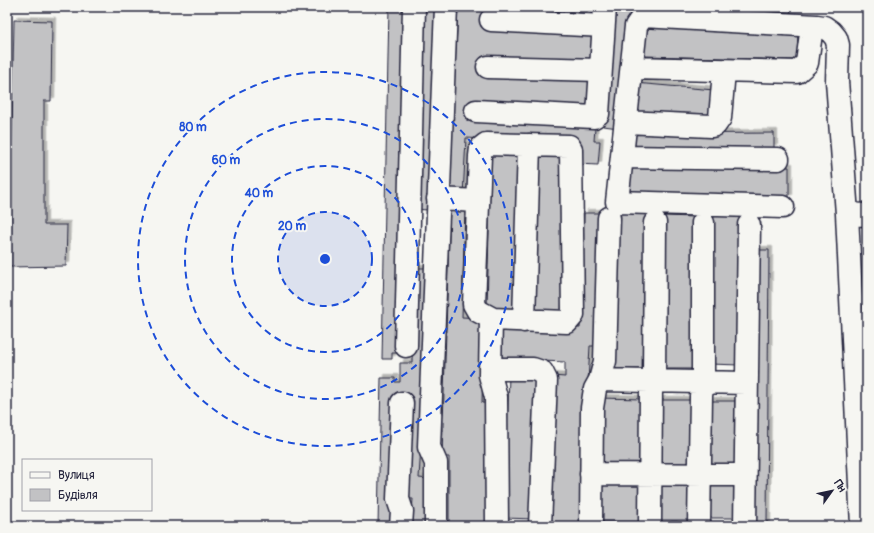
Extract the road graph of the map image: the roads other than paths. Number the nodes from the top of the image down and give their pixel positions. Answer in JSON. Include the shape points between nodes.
{"nodes":[{"id":1,"x":414,"y":7,"type":"edge"},
{"id":2,"x":446,"y":7,"type":"edge"},
{"id":3,"x":604,"y":16,"type":"edge"},
{"id":4,"x":491,"y":20,"type":"dead end"},
{"id":5,"x":812,"y":26,"type":"junction"},
{"id":6,"x":488,"y":67,"type":"dead end"},
{"id":7,"x":632,"y":68,"type":"junction"},
{"id":8,"x":600,"y":70,"type":"junction"},
{"id":9,"x":724,"y":71,"type":"junction"},
{"id":10,"x":476,"y":112,"type":"dead end"},
{"id":11,"x":626,"y":122,"type":"junction"},
{"id":12,"x":529,"y":145,"type":"junction"},
{"id":13,"x":622,"y":157,"type":"junction"},
{"id":14,"x":778,"y":159,"type":"dead end"},
{"id":15,"x":438,"y":199,"type":"junction"},
{"id":16,"x":478,"y":201,"type":"junction"},
{"id":17,"x":783,"y":207,"type":"dead end"},
{"id":18,"x":857,"y":215,"type":"edge"},
{"id":19,"x":608,"y":218,"type":"dead end"},
{"id":20,"x":655,"y":223,"type":"dead end"},
{"id":21,"x":703,"y":223,"type":"dead end"},
{"id":22,"x":749,"y":225,"type":"dead end"},
{"id":23,"x":491,"y":318,"type":"junction"},
{"id":24,"x":524,"y":321,"type":"junction"},
{"id":25,"x":406,"y":346,"type":"dead end"},
{"id":26,"x":490,"y":369,"type":"junction"},
{"id":27,"x":600,"y":380,"type":"junction"},
{"id":28,"x":654,"y":381,"type":"junction"},
{"id":29,"x":703,"y":382,"type":"junction"},
{"id":30,"x":746,"y":383,"type":"junction"},
{"id":31,"x":402,"y":403,"type":"dead end"},
{"id":32,"x":591,"y":474,"type":"junction"},
{"id":33,"x":651,"y":474,"type":"junction"},
{"id":34,"x":700,"y":475,"type":"junction"},
{"id":35,"x":745,"y":475,"type":"junction"},
{"id":36,"x":401,"y":526,"type":"edge"},
{"id":37,"x":436,"y":526,"type":"edge"},
{"id":38,"x":497,"y":526,"type":"edge"},
{"id":39,"x":540,"y":526,"type":"edge"},
{"id":40,"x":591,"y":526,"type":"edge"},
{"id":41,"x":650,"y":526,"type":"edge"},
{"id":42,"x":699,"y":526,"type":"edge"},
{"id":43,"x":745,"y":526,"type":"edge"},
{"id":44,"x":862,"y":526,"type":"edge"}],
"edges":[{"from":1,"to":25,"type":"lane"},
{"from":2,"to":15,"type":"lane"},
{"from":3,"to":4,"type":"lane"},
{"from":3,"to":8,"type":"lane"},
{"from":5,"to":7,"type":"lane","via":[[643,16],[636,26]]},
{"from":5,"to":9,"type":"lane","via":[[807,63],[801,70]]},
{"from":5,"to":18,"type":"lane","via":[[824,27],[831,32],[838,45],[837,81]]},
{"from":6,"to":8,"type":"lane"},
{"from":7,"to":9,"type":"lane"},
{"from":7,"to":11,"type":"lane"},
{"from":8,"to":10,"type":"lane","via":[[598,114],[594,117]]},
{"from":9,"to":11,"type":"lane","via":[[720,118],[715,125]]},
{"from":11,"to":13,"type":"lane"},
{"from":12,"to":16,"type":"lane","via":[[486,144],[481,148]]},
{"from":12,"to":24,"type":"lane"},
{"from":12,"to":24,"type":"lane","via":[[568,146],[571,149],[573,315],[567,322]]},
{"from":13,"to":14,"type":"lane"},
{"from":13,"to":17,"type":"lane","via":[[617,202]]},
{"from":15,"to":16,"type":"lane"},
{"from":15,"to":37,"type":"lane","via":[[429,447],[436,463]]},
{"from":16,"to":23,"type":"lane","via":[[474,304],[478,311]]},
{"from":18,"to":44,"type":"lane"},
{"from":19,"to":27,"type":"lane","via":[[605,361]]},
{"from":20,"to":28,"type":"lane"},
{"from":21,"to":29,"type":"lane"},
{"from":22,"to":30,"type":"lane"},
{"from":23,"to":24,"type":"lane"},
{"from":23,"to":26,"type":"lane"},
{"from":26,"to":38,"type":"lane","via":[[496,397]]},
{"from":26,"to":39,"type":"lane","via":[[533,369],[542,372],[546,380]]},
{"from":27,"to":28,"type":"lane"},
{"from":27,"to":32,"type":"lane","via":[[594,389],[592,408]]},
{"from":28,"to":29,"type":"lane"},
{"from":28,"to":33,"type":"lane","via":[[651,390]]},
{"from":29,"to":30,"type":"lane"},
{"from":29,"to":34,"type":"lane"},
{"from":30,"to":35,"type":"lane"},
{"from":31,"to":36,"type":"lane","via":[[398,499],[402,511]]},
{"from":32,"to":33,"type":"lane"},
{"from":32,"to":40,"type":"lane"},
{"from":33,"to":34,"type":"lane"},
{"from":33,"to":41,"type":"lane"},
{"from":34,"to":35,"type":"lane"},
{"from":34,"to":42,"type":"lane"},
{"from":35,"to":43,"type":"lane"}]}
